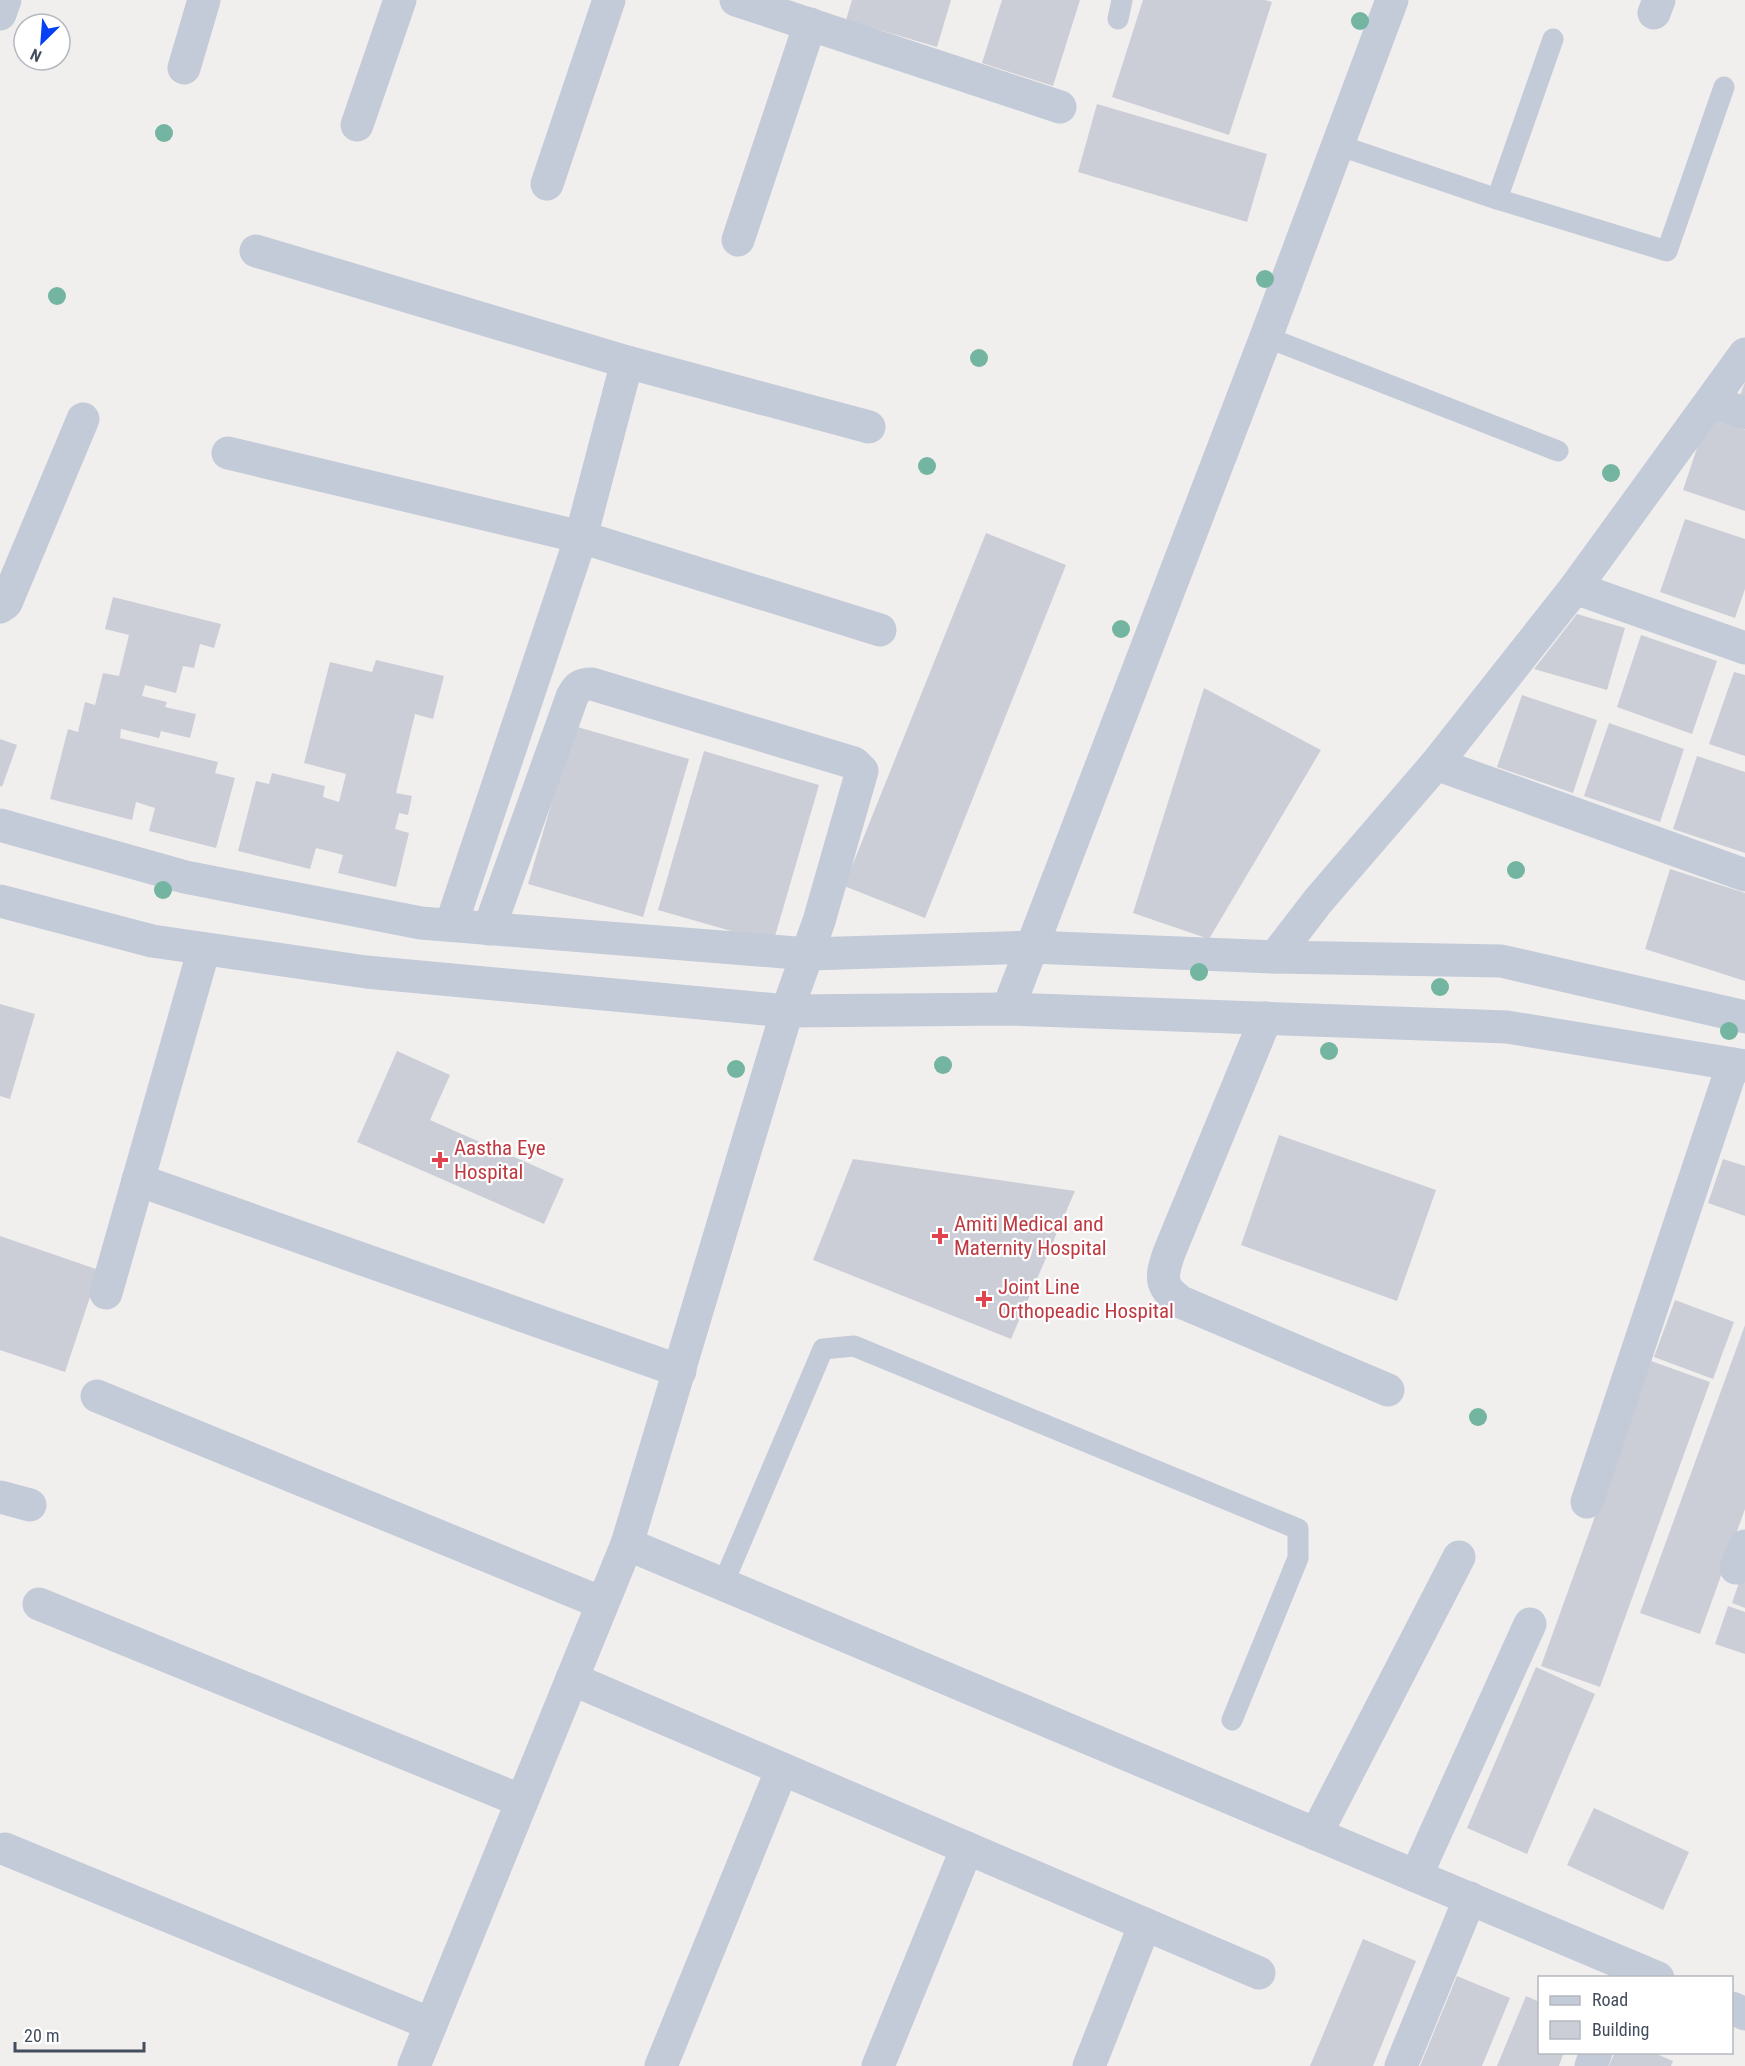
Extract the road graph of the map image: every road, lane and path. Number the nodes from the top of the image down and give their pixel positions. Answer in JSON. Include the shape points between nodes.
{"nodes":[{"id":1,"x":5,"y":0,"type":"edge"},
{"id":2,"x":204,"y":0,"type":"edge"},
{"id":3,"x":400,"y":0,"type":"edge"},
{"id":4,"x":609,"y":0,"type":"edge"},
{"id":5,"x":736,"y":0,"type":"edge"},
{"id":6,"x":1392,"y":0,"type":"edge"},
{"id":7,"x":0,"y":14,"type":"edge"},
{"id":8,"x":810,"y":24,"type":"junction"},
{"id":9,"x":1553,"y":39,"type":"dead end"},
{"id":10,"x":184,"y":68,"type":"dead end"},
{"id":11,"x":1724,"y":87,"type":"dead end"},
{"id":12,"x":1060,"y":107,"type":"dead end"},
{"id":13,"x":357,"y":125,"type":"dead end"},
{"id":14,"x":1338,"y":145,"type":"junction"},
{"id":15,"x":547,"y":184,"type":"dead end"},
{"id":16,"x":1497,"y":199,"type":"junction"},
{"id":17,"x":738,"y":240,"type":"dead end"},
{"id":18,"x":256,"y":251,"type":"dead end"},
{"id":19,"x":1266,"y":337,"type":"junction"},
{"id":20,"x":1745,"y":354,"type":"edge"},
{"id":21,"x":627,"y":362,"type":"junction"},
{"id":22,"x":1711,"y":402,"type":"junction"},
{"id":23,"x":1745,"y":414,"type":"edge"},
{"id":24,"x":83,"y":419,"type":"dead end"},
{"id":25,"x":869,"y":427,"type":"dead end"},
{"id":26,"x":1557,"y":451,"type":"dead end"},
{"id":27,"x":228,"y":453,"type":"dead end"},
{"id":28,"x":581,"y":537,"type":"junction"},
{"id":29,"x":1575,"y":588,"type":"junction"},
{"id":30,"x":0,"y":607,"type":"edge"},
{"id":31,"x":879,"y":630,"type":"dead end"},
{"id":32,"x":1745,"y":648,"type":"edge"},
{"id":33,"x":1436,"y":764,"type":"junction"},
{"id":34,"x":0,"y":825,"type":"edge"},
{"id":35,"x":1745,"y":875,"type":"edge"},
{"id":36,"x":0,"y":901,"type":"edge"},
{"id":37,"x":451,"y":925,"type":"junction"},
{"id":38,"x":489,"y":929,"type":"junction"},
{"id":39,"x":1032,"y":947,"type":"junction"},
{"id":40,"x":204,"y":949,"type":"junction"},
{"id":41,"x":808,"y":954,"type":"junction"},
{"id":42,"x":1275,"y":957,"type":"junction"},
{"id":43,"x":1008,"y":1009,"type":"junction"},
{"id":44,"x":787,"y":1011,"type":"junction"},
{"id":45,"x":1745,"y":1017,"type":"edge"},
{"id":46,"x":1266,"y":1018,"type":"junction"},
{"id":47,"x":1739,"y":1065,"type":"edge"},
{"id":48,"x":138,"y":1180,"type":"junction"},
{"id":49,"x":106,"y":1293,"type":"dead end"},
{"id":50,"x":680,"y":1371,"type":"junction"},
{"id":51,"x":1388,"y":1390,"type":"dead end"},
{"id":52,"x":97,"y":1396,"type":"dead end"},
{"id":53,"x":1587,"y":1502,"type":"dead end"},
{"id":54,"x":627,"y":1544,"type":"junction"},
{"id":55,"x":1459,"y":1557,"type":"dead end"},
{"id":56,"x":723,"y":1584,"type":"junction"},
{"id":57,"x":602,"y":1603,"type":"junction"},
{"id":58,"x":39,"y":1604,"type":"dead end"},
{"id":59,"x":1530,"y":1624,"type":"dead end"},
{"id":60,"x":572,"y":1679,"type":"junction"},
{"id":61,"x":1232,"y":1720,"type":"dead end"},
{"id":62,"x":782,"y":1769,"type":"junction"},
{"id":63,"x":522,"y":1801,"type":"junction"},
{"id":64,"x":1316,"y":1834,"type":"junction"},
{"id":65,"x":967,"y":1848,"type":"junction"},
{"id":66,"x":5,"y":1849,"type":"dead end"},
{"id":67,"x":1416,"y":1876,"type":"junction"},
{"id":68,"x":1470,"y":1898,"type":"junction"},
{"id":69,"x":1145,"y":1924,"type":"junction"},
{"id":70,"x":1260,"y":1973,"type":"dead end"},
{"id":71,"x":1639,"y":1974,"type":"edge"},
{"id":72,"x":431,"y":2024,"type":"junction"},
{"id":73,"x":414,"y":2066,"type":"edge"},
{"id":74,"x":661,"y":2066,"type":"edge"},
{"id":75,"x":878,"y":2066,"type":"edge"},
{"id":76,"x":1089,"y":2066,"type":"edge"},
{"id":77,"x":1401,"y":2066,"type":"edge"}],
"edges":[{"from":1,"to":7,"type":"street"},
{"from":2,"to":10,"type":"street"},
{"from":3,"to":13,"type":"street"},
{"from":4,"to":15,"type":"street"},
{"from":5,"to":8,"type":"street"},
{"from":6,"to":14,"type":"street"},
{"from":8,"to":12,"type":"street"},
{"from":8,"to":17,"type":"street"},
{"from":9,"to":16,"type":"lane"},
{"from":11,"to":16,"type":"lane","via":[[1667,251]]},
{"from":14,"to":16,"type":"lane"},
{"from":14,"to":19,"type":"street"},
{"from":18,"to":21,"type":"street"},
{"from":19,"to":26,"type":"lane"},
{"from":19,"to":39,"type":"street"},
{"from":20,"to":22,"type":"street"},
{"from":21,"to":25,"type":"street"},
{"from":21,"to":28,"type":"street"},
{"from":22,"to":23,"type":"street"},
{"from":22,"to":29,"type":"street"},
{"from":24,"to":30,"type":"street","via":[[6,603]]},
{"from":27,"to":28,"type":"street"},
{"from":28,"to":31,"type":"street"},
{"from":28,"to":37,"type":"street"},
{"from":29,"to":32,"type":"street"},
{"from":29,"to":33,"type":"street"},
{"from":33,"to":35,"type":"street"},
{"from":33,"to":42,"type":"street"},
{"from":34,"to":37,"type":"street","via":[[185,878],[421,923]]},
{"from":36,"to":40,"type":"street","via":[[152,941]]},
{"from":37,"to":38,"type":"street"},
{"from":38,"to":41,"type":"street"},
{"from":38,"to":41,"type":"street","via":[[572,697],[582,684],[592,684],[859,767],[861,777]]},
{"from":39,"to":41,"type":"street"},
{"from":39,"to":42,"type":"street"},
{"from":39,"to":43,"type":"street"},
{"from":40,"to":44,"type":"street","via":[[366,972]]},
{"from":40,"to":48,"type":"street"},
{"from":41,"to":44,"type":"street"},
{"from":42,"to":45,"type":"street","via":[[1501,961]]},
{"from":43,"to":44,"type":"street"},
{"from":43,"to":46,"type":"street"},
{"from":44,"to":50,"type":"street"},
{"from":46,"to":47,"type":"street","via":[[1508,1026]]},
{"from":46,"to":51,"type":"street","via":[[1169,1253],[1163,1277],[1166,1289],[1181,1302]]},
{"from":47,"to":53,"type":"street"},
{"from":48,"to":49,"type":"street"},
{"from":48,"to":50,"type":"street"},
{"from":50,"to":54,"type":"street"},
{"from":52,"to":57,"type":"street"},
{"from":54,"to":56,"type":"street"},
{"from":54,"to":57,"type":"street"},
{"from":55,"to":64,"type":"street"},
{"from":56,"to":61,"type":"lane","via":[[823,1349],[855,1346],[1298,1529],[1298,1558]]},
{"from":56,"to":64,"type":"street"},
{"from":57,"to":60,"type":"street"},
{"from":58,"to":63,"type":"street"},
{"from":59,"to":67,"type":"street"},
{"from":60,"to":62,"type":"street"},
{"from":60,"to":63,"type":"street"},
{"from":62,"to":65,"type":"street"},
{"from":62,"to":74,"type":"street"},
{"from":63,"to":72,"type":"street"},
{"from":64,"to":67,"type":"street"},
{"from":65,"to":69,"type":"street"},
{"from":65,"to":75,"type":"street"},
{"from":66,"to":72,"type":"street"},
{"from":67,"to":68,"type":"street"},
{"from":68,"to":71,"type":"street"},
{"from":68,"to":77,"type":"street"},
{"from":69,"to":70,"type":"street"},
{"from":69,"to":76,"type":"street"},
{"from":72,"to":73,"type":"street"}]}
